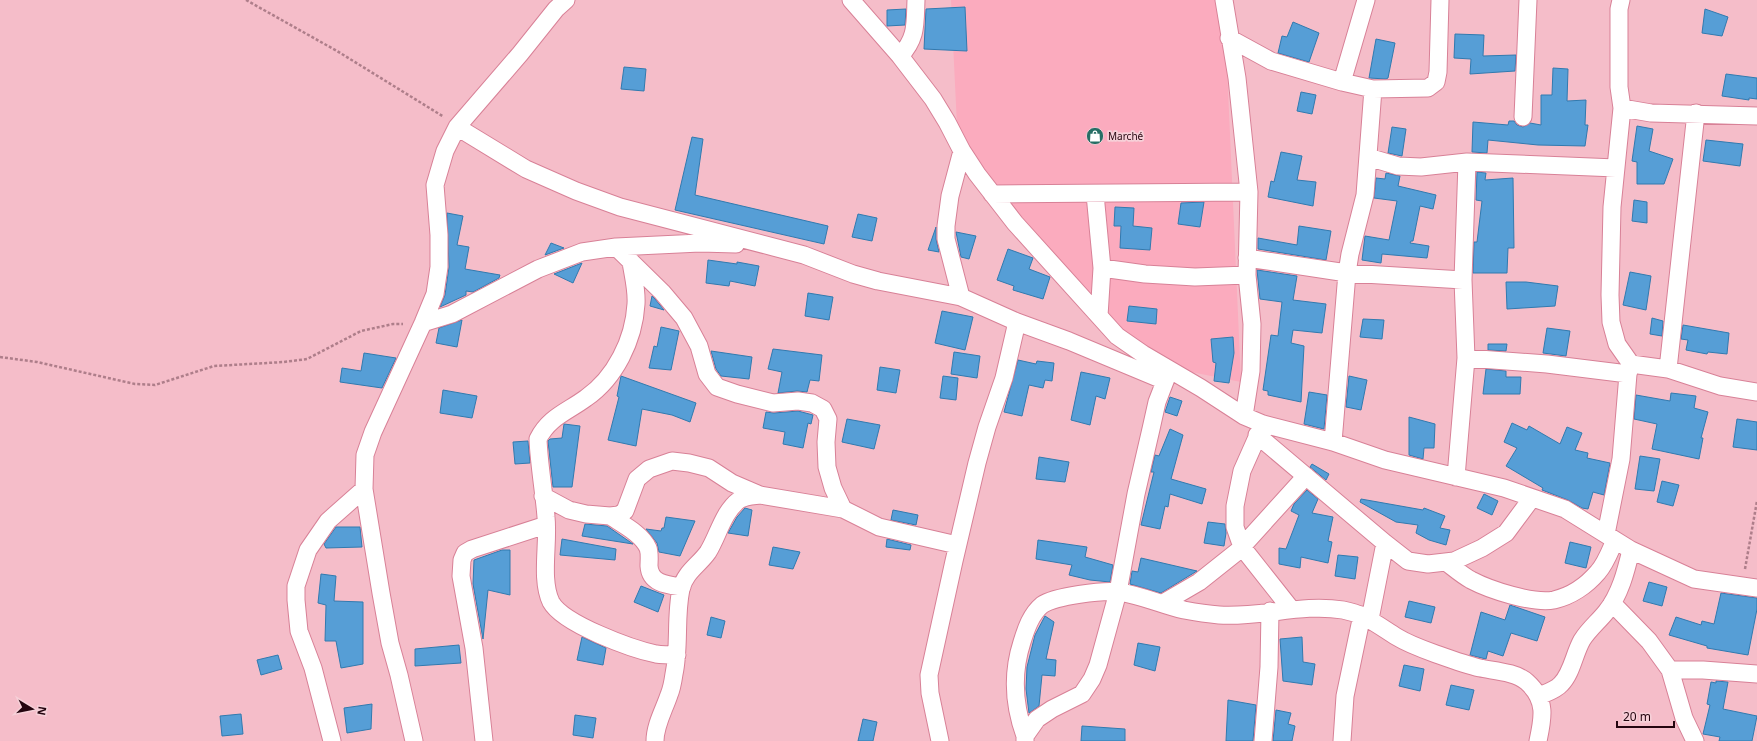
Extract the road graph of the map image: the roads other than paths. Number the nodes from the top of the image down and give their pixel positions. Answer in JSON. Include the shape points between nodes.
{"nodes":[{"id":1,"x":566,"y":0,"type":"edge"},
{"id":2,"x":851,"y":0,"type":"edge"},
{"id":3,"x":916,"y":0,"type":"edge"},
{"id":4,"x":1224,"y":0,"type":"edge"},
{"id":5,"x":1366,"y":0,"type":"edge"},
{"id":6,"x":1440,"y":0,"type":"edge"},
{"id":7,"x":1528,"y":0,"type":"edge"},
{"id":8,"x":1621,"y":0,"type":"edge"},
{"id":9,"x":1230,"y":38,"type":"junction"},
{"id":10,"x":900,"y":56,"type":"junction"},
{"id":11,"x":1342,"y":82,"type":"junction"},
{"id":12,"x":1373,"y":89,"type":"junction"},
{"id":13,"x":1622,"y":108,"type":"junction"},
{"id":14,"x":1696,"y":113,"type":"junction"},
{"id":15,"x":1757,"y":116,"type":"edge"},
{"id":16,"x":1523,"y":117,"type":"dead end"},
{"id":17,"x":457,"y":127,"type":"junction"},
{"id":18,"x":962,"y":151,"type":"junction"},
{"id":19,"x":1368,"y":157,"type":"junction"},
{"id":20,"x":1467,"y":162,"type":"junction"},
{"id":21,"x":1616,"y":168,"type":"junction"},
{"id":22,"x":1249,"y":192,"type":"junction"},
{"id":23,"x":992,"y":194,"type":"junction"},
{"id":24,"x":1095,"y":194,"type":"junction"},
{"id":25,"x":772,"y":246,"type":"junction"},
{"id":26,"x":616,"y":248,"type":"junction"},
{"id":27,"x":1247,"y":258,"type":"junction"},
{"id":28,"x":631,"y":262,"type":"junction"},
{"id":29,"x":1102,"y":268,"type":"junction"},
{"id":30,"x":1347,"y":273,"type":"junction"},
{"id":31,"x":1247,"y":276,"type":"junction"},
{"id":32,"x":1463,"y":280,"type":"junction"},
{"id":33,"x":961,"y":297,"type":"junction"},
{"id":34,"x":1099,"y":316,"type":"junction"},
{"id":35,"x":1017,"y":322,"type":"junction"},
{"id":36,"x":423,"y":323,"type":"junction"},
{"id":37,"x":1466,"y":358,"type":"junction"},
{"id":38,"x":1630,"y":369,"type":"junction"},
{"id":39,"x":1668,"y":369,"type":"junction"},
{"id":40,"x":1167,"y":375,"type":"junction"},
{"id":41,"x":1757,"y":392,"type":"edge"},
{"id":42,"x":1244,"y":416,"type":"junction"},
{"id":43,"x":1260,"y":429,"type":"junction"},
{"id":44,"x":1333,"y":442,"type":"junction"},
{"id":45,"x":1306,"y":476,"type":"junction"},
{"id":46,"x":1456,"y":477,"type":"junction"},
{"id":47,"x":364,"y":490,"type":"junction"},
{"id":48,"x":760,"y":495,"type":"junction"},
{"id":49,"x":543,"y":496,"type":"junction"},
{"id":50,"x":1532,"y":498,"type":"junction"},
{"id":51,"x":843,"y":509,"type":"junction"},
{"id":52,"x":610,"y":516,"type":"junction"},
{"id":53,"x":546,"y":525,"type":"junction"},
{"id":54,"x":1610,"y":537,"type":"junction"},
{"id":55,"x":1385,"y":543,"type":"junction"},
{"id":56,"x":957,"y":546,"type":"junction"},
{"id":57,"x":1242,"y":547,"type":"junction"},
{"id":58,"x":1631,"y":550,"type":"junction"},
{"id":59,"x":1446,"y":562,"type":"junction"},
{"id":60,"x":682,"y":587,"type":"junction"},
{"id":61,"x":1750,"y":587,"type":"edge"},
{"id":62,"x":1118,"y":592,"type":"junction"},
{"id":63,"x":1163,"y":603,"type":"junction"},
{"id":64,"x":1612,"y":603,"type":"junction"},
{"id":65,"x":1291,"y":609,"type":"junction"},
{"id":66,"x":1270,"y":611,"type":"junction"},
{"id":67,"x":1366,"y":617,"type":"junction"},
{"id":68,"x":677,"y":655,"type":"junction"},
{"id":69,"x":1670,"y":670,"type":"junction"},
{"id":70,"x":1757,"y":674,"type":"edge"},
{"id":71,"x":1539,"y":696,"type":"junction"},
{"id":72,"x":1025,"y":739,"type":"edge"},
{"id":73,"x":332,"y":741,"type":"edge"},
{"id":74,"x":414,"y":741,"type":"edge"},
{"id":75,"x":484,"y":741,"type":"edge"},
{"id":76,"x":655,"y":741,"type":"edge"},
{"id":77,"x":940,"y":741,"type":"edge"},
{"id":78,"x":1263,"y":741,"type":"edge"},
{"id":79,"x":1342,"y":741,"type":"edge"},
{"id":80,"x":1538,"y":741,"type":"edge"},
{"id":81,"x":1695,"y":741,"type":"edge"}],
"edges":[{"from":1,"to":17,"type":"street"},
{"from":2,"to":10,"type":"street"},
{"from":3,"to":10,"type":"street","via":[[914,33],[909,47]]},
{"from":4,"to":9,"type":"street"},
{"from":5,"to":11,"type":"street"},
{"from":6,"to":12,"type":"street","via":[[1436,82],[1428,88]]},
{"from":7,"to":16,"type":"street"},
{"from":8,"to":13,"type":"street","via":[[1619,87]]},
{"from":9,"to":11,"type":"street","via":[[1271,61]]},
{"from":9,"to":22,"type":"street","via":[[1237,78]]},
{"from":10,"to":18,"type":"street","via":[[933,99]]},
{"from":11,"to":12,"type":"street"},
{"from":12,"to":19,"type":"street"},
{"from":13,"to":14,"type":"street","via":[[1651,113]]},
{"from":13,"to":21,"type":"street"},
{"from":14,"to":15,"type":"street"},
{"from":14,"to":39,"type":"street"},
{"from":17,"to":25,"type":"street","via":[[526,169],[576,191],[620,207]]},
{"from":17,"to":36,"type":"street","via":[[445,151],[435,185],[439,267],[434,294]]},
{"from":18,"to":23,"type":"street"},
{"from":18,"to":33,"type":"street","via":[[950,196],[946,239]]},
{"from":19,"to":20,"type":"street","via":[[1398,166],[1421,167]]},
{"from":19,"to":30,"type":"street","via":[[1365,195]]},
{"from":20,"to":21,"type":"street"},
{"from":20,"to":32,"type":"street"},
{"from":21,"to":38,"type":"street","via":[[1612,207],[1611,322],[1617,344]]},
{"from":22,"to":24,"type":"street"},
{"from":22,"to":27,"type":"street"},
{"from":23,"to":24,"type":"street"},
{"from":23,"to":34,"type":"street","via":[[1014,224]]},
{"from":24,"to":29,"type":"street"},
{"from":25,"to":26,"type":"street","via":[[700,242]]},
{"from":25,"to":33,"type":"street","via":[[878,281]]},
{"from":26,"to":28,"type":"street"},
{"from":26,"to":36,"type":"street","via":[[582,252],[538,269],[452,314]]},
{"from":27,"to":30,"type":"street"},
{"from":27,"to":31,"type":"street"},
{"from":28,"to":49,"type":"street","via":[[636,303],[627,342],[618,361],[606,381],[544,427],[538,439]]},
{"from":28,"to":51,"type":"street","via":[[684,318],[699,346],[707,374],[717,387],[773,403],[798,401],[812,403],[823,409],[828,419],[827,467]]},
{"from":29,"to":31,"type":"street","via":[[1195,277]]},
{"from":29,"to":34,"type":"street"},
{"from":30,"to":32,"type":"street"},
{"from":30,"to":44,"type":"street"},
{"from":31,"to":42,"type":"street","via":[[1252,324],[1251,371]]},
{"from":32,"to":37,"type":"street"},
{"from":33,"to":35,"type":"street"},
{"from":34,"to":40,"type":"street","via":[[1117,336]]},
{"from":35,"to":40,"type":"street"},
{"from":35,"to":56,"type":"street","via":[[1004,378],[979,455]]},
{"from":36,"to":47,"type":"street","via":[[373,432],[365,455]]},
{"from":37,"to":38,"type":"street"},
{"from":37,"to":46,"type":"street"},
{"from":38,"to":39,"type":"street"},
{"from":38,"to":54,"type":"street"},
{"from":39,"to":41,"type":"street","via":[[1720,386]]},
{"from":40,"to":42,"type":"street","via":[[1201,388]]},
{"from":40,"to":62,"type":"street","via":[[1156,408],[1136,494]]},
{"from":42,"to":43,"type":"street"},
{"from":43,"to":44,"type":"street"},
{"from":43,"to":45,"type":"street"},
{"from":43,"to":57,"type":"street","via":[[1242,471],[1236,501],[1235,527]]},
{"from":44,"to":46,"type":"street","via":[[1385,460]]},
{"from":45,"to":55,"type":"street"},
{"from":45,"to":57,"type":"street"},
{"from":46,"to":50,"type":"street","via":[[1504,488]]},
{"from":47,"to":73,"type":"street","via":[[328,521],[308,550],[296,586],[299,632],[313,668]]},
{"from":47,"to":74,"type":"street","via":[[380,593]]},
{"from":48,"to":51,"type":"street"},
{"from":48,"to":52,"type":"street","via":[[732,483],[709,468],[672,461],[649,469],[637,479],[625,511]]},
{"from":48,"to":60,"type":"street","via":[[748,496],[733,506],[707,553],[689,572]]},
{"from":49,"to":52,"type":"street","via":[[570,510]]},
{"from":49,"to":53,"type":"street"},
{"from":50,"to":54,"type":"street","via":[[1565,509]]},
{"from":50,"to":59,"type":"street","via":[[1506,533],[1482,548]]},
{"from":51,"to":56,"type":"street","via":[[879,527]]},
{"from":52,"to":60,"type":"street","via":[[640,538],[648,548],[649,570],[653,578],[662,584]]},
{"from":53,"to":68,"type":"street","via":[[547,587],[552,602],[563,614],[586,628],[632,647],[657,654]]},
{"from":53,"to":75,"type":"street","via":[[472,549],[465,553],[462,560],[461,576],[474,648]]},
{"from":54,"to":58,"type":"street"},
{"from":54,"to":59,"type":"street","via":[[1606,559],[1598,571],[1586,584],[1568,596],[1553,600],[1525,598],[1496,591],[1470,579]]},
{"from":55,"to":59,"type":"street","via":[[1408,561],[1428,564]]},
{"from":55,"to":67,"type":"street"},
{"from":56,"to":77,"type":"street","via":[[929,675]]},
{"from":57,"to":63,"type":"street","via":[[1199,582]]},
{"from":57,"to":65,"type":"street"},
{"from":58,"to":61,"type":"street","via":[[1694,579]]},
{"from":58,"to":64,"type":"street","via":[[1624,576]]},
{"from":60,"to":68,"type":"street"},
{"from":62,"to":63,"type":"street"},
{"from":62,"to":72,"type":"street","via":[[1092,679],[1082,694],[1037,719]]},
{"from":62,"to":72,"type":"street","via":[[1088,593],[1042,605],[1028,623],[1019,650],[1015,677],[1019,720]]},
{"from":63,"to":66,"type":"street","via":[[1184,610],[1219,615],[1247,615]]},
{"from":64,"to":69,"type":"street","via":[[1649,641]]},
{"from":64,"to":71,"type":"street","via":[[1582,641],[1560,686]]},
{"from":65,"to":66,"type":"street"},
{"from":65,"to":67,"type":"street","via":[[1342,610]]},
{"from":66,"to":78,"type":"street","via":[[1269,667]]},
{"from":67,"to":71,"type":"street","via":[[1412,645],[1440,656],[1518,676]]},
{"from":67,"to":79,"type":"street","via":[[1345,696]]},
{"from":68,"to":76,"type":"street","via":[[670,694],[659,719]]},
{"from":69,"to":70,"type":"street"},
{"from":69,"to":81,"type":"street","via":[[1684,718]]},
{"from":71,"to":80,"type":"street","via":[[1543,714]]}]}
